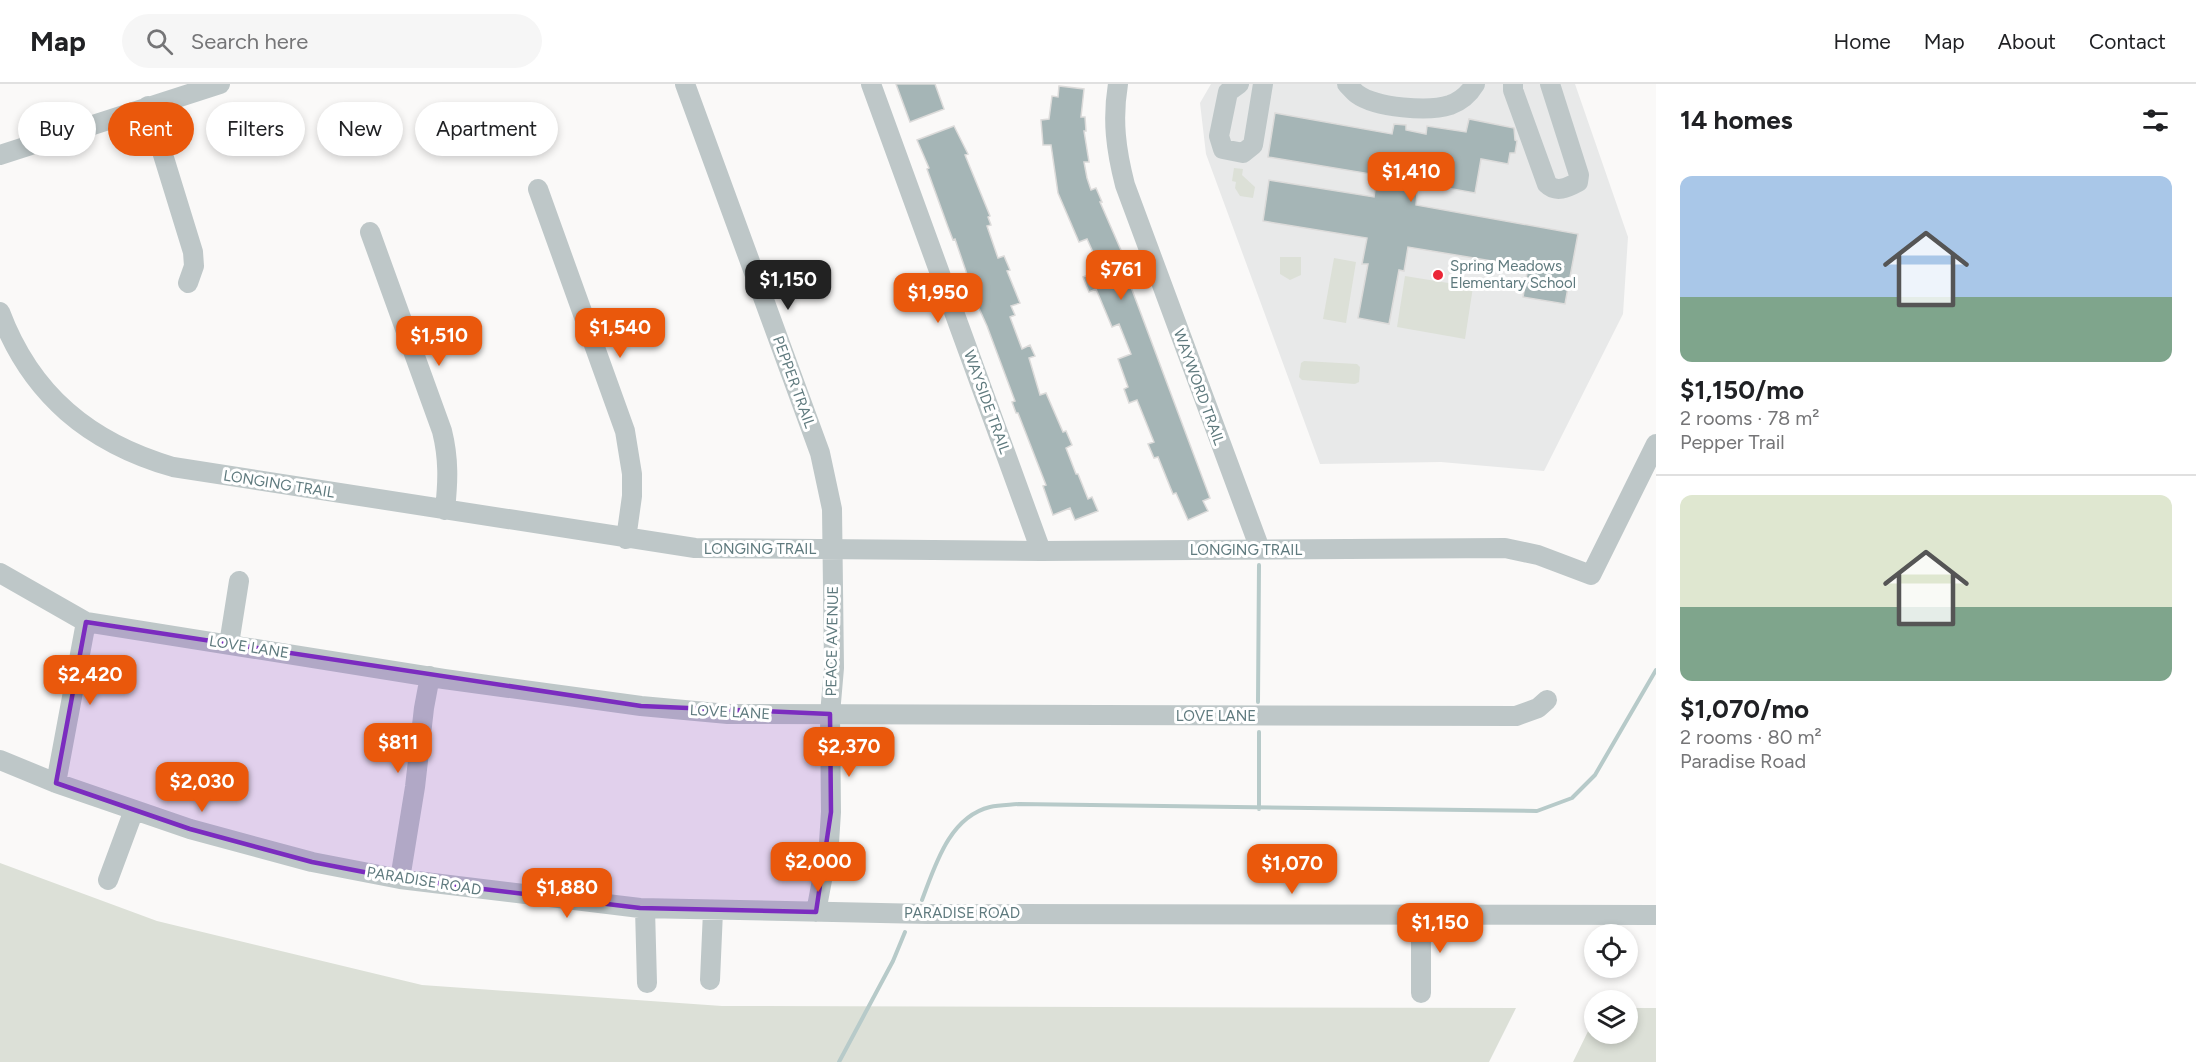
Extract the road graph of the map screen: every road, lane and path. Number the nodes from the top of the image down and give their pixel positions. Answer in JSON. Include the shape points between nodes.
{"nodes":[{"id":1,"x":219,"y":84,"type":"edge"},
{"id":2,"x":685,"y":84,"type":"edge"},
{"id":3,"x":871,"y":84,"type":"edge"},
{"id":4,"x":1118,"y":84,"type":"edge"},
{"id":5,"x":1239,"y":84,"type":"edge"},
{"id":6,"x":1263,"y":84,"type":"edge"},
{"id":7,"x":1347,"y":84,"type":"edge"},
{"id":8,"x":1475,"y":84,"type":"edge"},
{"id":9,"x":1513,"y":84,"type":"edge"},
{"id":10,"x":1550,"y":84,"type":"edge"},
{"id":11,"x":161,"y":102,"type":"edge"},
{"id":12,"x":108,"y":119,"type":"edge"},
{"id":13,"x":0,"y":155,"type":"edge"},
{"id":14,"x":163,"y":156,"type":"edge"},
{"id":15,"x":538,"y":189,"type":"dead end"},
{"id":16,"x":370,"y":232,"type":"dead end"},
{"id":17,"x":188,"y":283,"type":"dead end"},
{"id":18,"x":0,"y":312,"type":"edge"},
{"id":19,"x":8,"y":352,"type":"edge"},
{"id":20,"x":1656,"y":444,"type":"edge"},
{"id":21,"x":445,"y":510,"type":"junction"},
{"id":22,"x":626,"y":539,"type":"junction"},
{"id":23,"x":833,"y":549,"type":"junction"},
{"id":24,"x":1260,"y":549,"type":"junction"},
{"id":25,"x":1041,"y":551,"type":"junction"},
{"id":26,"x":0,"y":573,"type":"edge"},
{"id":27,"x":239,"y":581,"type":"dead end"},
{"id":28,"x":86,"y":622,"type":"junction"},
{"id":29,"x":229,"y":644,"type":"junction"},
{"id":30,"x":430,"y":676,"type":"junction"},
{"id":31,"x":1547,"y":699,"type":"dead end"},
{"id":32,"x":830,"y":714,"type":"junction"},
{"id":33,"x":0,"y":760,"type":"edge"},
{"id":34,"x":56,"y":783,"type":"junction"},
{"id":35,"x":134,"y":810,"type":"junction"},
{"id":36,"x":400,"y":879,"type":"junction"},
{"id":37,"x":108,"y":880,"type":"dead end"},
{"id":38,"x":645,"y":909,"type":"junction"},
{"id":39,"x":713,"y":911,"type":"junction"},
{"id":40,"x":816,"y":912,"type":"junction"},
{"id":41,"x":1421,"y":914,"type":"junction"},
{"id":42,"x":1656,"y":915,"type":"edge"},
{"id":43,"x":710,"y":980,"type":"dead end"},
{"id":44,"x":647,"y":983,"type":"dead end"},
{"id":45,"x":1421,"y":993,"type":"dead end"}],
"edges":[{"from":1,"to":11,"type":"street"},
{"from":2,"to":23,"type":"street","name":"PEPPER TRAIL","via":[[820,453],[832,509]]},
{"from":3,"to":25,"type":"street","name":"WAYSIDE TRAIL"},
{"from":4,"to":24,"type":"street","name":"WAYWORD TRAIL","via":[[1114,136],[1125,184]]},
{"from":5,"to":6,"type":"street","via":[[1228,92],[1219,136],[1223,148],[1243,153],[1253,145]]},
{"from":7,"to":8,"type":"street","via":[[1358,95],[1390,106],[1422,108],[1449,105],[1466,97]]},
{"from":9,"to":10,"type":"street","via":[[1546,184],[1561,190],[1578,182],[1579,175]]},
{"from":12,"to":13,"type":"street"},
{"from":14,"to":17,"type":"street","via":[[193,252],[194,266]]},
{"from":15,"to":22,"type":"street","via":[[625,431],[632,474]]},
{"from":16,"to":21,"type":"street","via":[[448,453]]},
{"from":18,"to":19,"type":"street","name":"LONGING TRAIL"},
{"from":19,"to":21,"type":"street","name":"LONGING TRAIL","via":[[63,410],[104,439],[149,460]]},
{"from":20,"to":24,"type":"street","name":"LONGING TRAIL","via":[[1591,575],[1538,555],[1504,548]]},
{"from":21,"to":22,"type":"street","name":"LONGING TRAIL"},
{"from":22,"to":23,"type":"street","name":"LONGING TRAIL","via":[[695,548]]},
{"from":23,"to":25,"type":"street","name":"LONGING TRAIL"},
{"from":23,"to":32,"type":"street","name":"PEACE AVENUE","via":[[834,668]]},
{"from":24,"to":25,"type":"street","name":"LONGING TRAIL"},
{"from":26,"to":28,"type":"street","name":"LOVE LANE"},
{"from":27,"to":29,"type":"street"},
{"from":28,"to":29,"type":"street","name":"LOVE LANE"},
{"from":28,"to":34,"type":"street"},
{"from":29,"to":30,"type":"street","name":"LOVE LANE"},
{"from":30,"to":32,"type":"street","name":"LOVE LANE","via":[[652,707],[728,714]]},
{"from":30,"to":36,"type":"street"},
{"from":31,"to":32,"type":"street","name":"LOVE LANE","via":[[1538,708],[1516,717]]},
{"from":32,"to":40,"type":"street","name":"PEACE AVENUE","via":[[829,843]]},
{"from":33,"to":34,"type":"street","name":"PARADISE ROAD"},
{"from":34,"to":35,"type":"street","name":"PARADISE ROAD"},
{"from":35,"to":36,"type":"street","name":"PARADISE ROAD","via":[[312,862]]},
{"from":35,"to":37,"type":"street"},
{"from":36,"to":38,"type":"street","name":"PARADISE ROAD"},
{"from":38,"to":39,"type":"street","name":"PARADISE ROAD"},
{"from":38,"to":44,"type":"street"},
{"from":39,"to":40,"type":"street","name":"PARADISE ROAD"},
{"from":39,"to":43,"type":"street"},
{"from":40,"to":41,"type":"street","name":"PARADISE ROAD"},
{"from":41,"to":42,"type":"street","name":"PARADISE ROAD"},
{"from":41,"to":45,"type":"street"}]}
